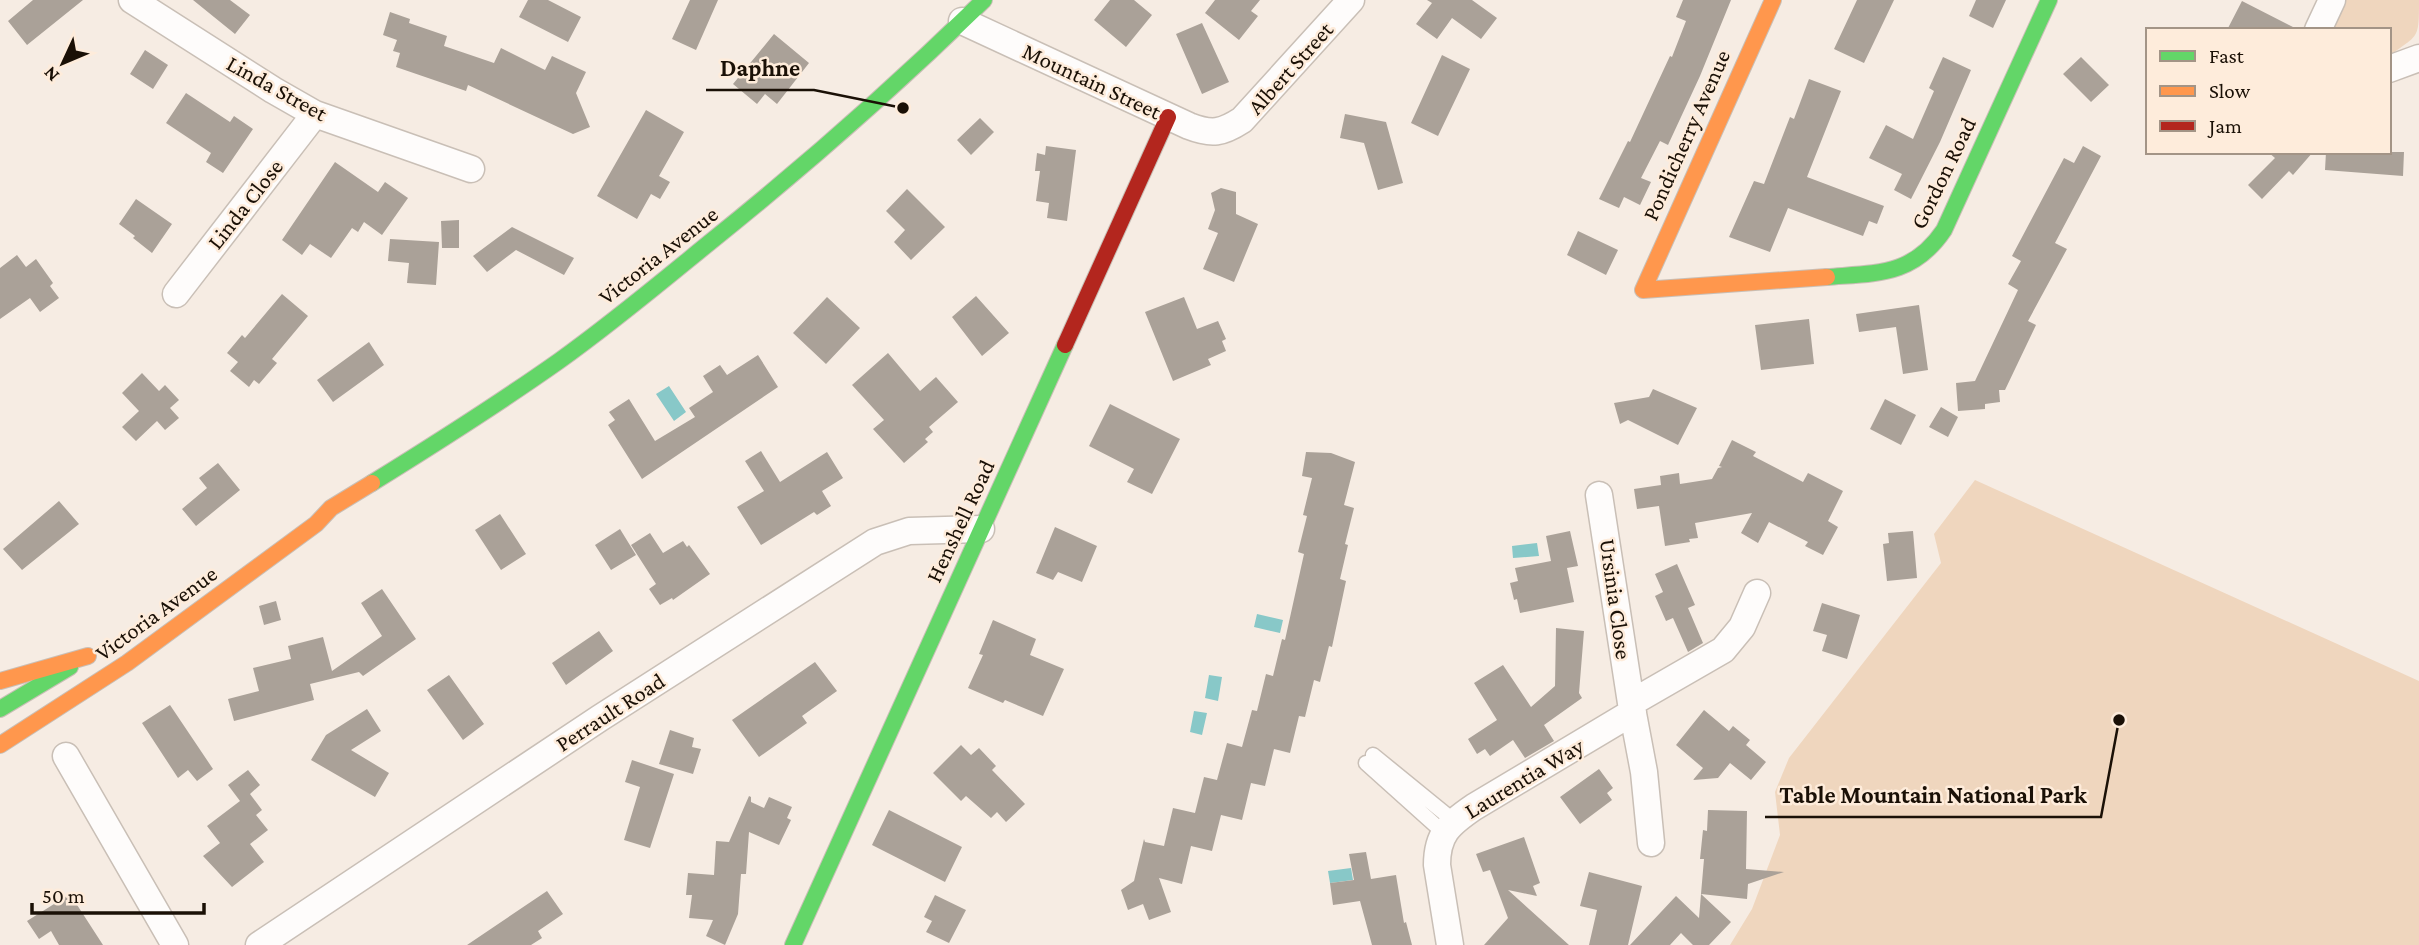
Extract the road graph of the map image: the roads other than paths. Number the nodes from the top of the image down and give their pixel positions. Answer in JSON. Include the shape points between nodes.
{"nodes":[{"id":1,"x":132,"y":0,"type":"edge"},
{"id":2,"x":984,"y":0,"type":"edge"},
{"id":3,"x":1351,"y":0,"type":"edge"},
{"id":4,"x":1773,"y":0,"type":"edge"},
{"id":5,"x":2049,"y":0,"type":"edge"},
{"id":6,"x":2332,"y":0,"type":"edge"},
{"id":7,"x":962,"y":22,"type":"junction"},
{"id":8,"x":2319,"y":28,"type":"edge"},
{"id":9,"x":2419,"y":58,"type":"edge"},
{"id":10,"x":2391,"y":68,"type":"edge"},
{"id":11,"x":315,"y":114,"type":"junction"},
{"id":12,"x":1168,"y":117,"type":"junction"},
{"id":13,"x":1225,"y":131,"type":"joint"},
{"id":14,"x":471,"y":169,"type":"dead end"},
{"id":15,"x":1643,"y":290,"type":"joint"},
{"id":16,"x":176,"y":294,"type":"dead end"},
{"id":17,"x":1599,"y":495,"type":"dead end"},
{"id":18,"x":331,"y":508,"type":"junction"},
{"id":19,"x":981,"y":529,"type":"junction"},
{"id":20,"x":262,"y":543,"type":"dead end"},
{"id":21,"x":1757,"y":593,"type":"dead end"},
{"id":22,"x":104,"y":646,"type":"dead end"},
{"id":23,"x":88,"y":656,"type":"junction"},
{"id":24,"x":0,"y":681,"type":"edge"},
{"id":25,"x":1632,"y":708,"type":"junction"},
{"id":26,"x":0,"y":709,"type":"edge"},
{"id":27,"x":0,"y":745,"type":"edge"},
{"id":28,"x":66,"y":756,"type":"dead end"},
{"id":29,"x":1370,"y":759,"type":"dead end"},
{"id":30,"x":1449,"y":827,"type":"junction"},
{"id":31,"x":1651,"y":843,"type":"dead end"},
{"id":32,"x":175,"y":945,"type":"edge"},
{"id":33,"x":258,"y":945,"type":"edge"},
{"id":34,"x":793,"y":945,"type":"edge"},
{"id":35,"x":1450,"y":945,"type":"edge"}],
"edges":[{"from":1,"to":11,"type":"street","name":"Linda Street"},
{"from":2,"to":7,"type":"street","name":"Victoria Avenue"},
{"from":3,"to":13,"type":"street","name":"Albert Street","via":[[1242,120]]},
{"from":4,"to":15,"type":"street","name":"Pondicherry Avenue"},
{"from":5,"to":15,"type":"street","name":"Gordon Road","via":[[1944,230],[1931,250],[1913,264],[1889,272]]},
{"from":6,"to":8,"type":"street"},
{"from":7,"to":12,"type":"street","name":"Mountain Street"},
{"from":7,"to":18,"type":"street","name":"Victoria Avenue","via":[[816,157],[560,360]]},
{"from":9,"to":10,"type":"street"},
{"from":11,"to":14,"type":"street","name":"Linda Street"},
{"from":11,"to":16,"type":"street","name":"Linda Close"},
{"from":12,"to":13,"type":"street","name":"Mountain Street","via":[[1200,130]]},
{"from":12,"to":19,"type":"street","name":"Henshell Road"},
{"from":17,"to":25,"type":"street","name":"Ursinia Close"},
{"from":18,"to":20,"type":"street","name":"Victoria Avenue"},
{"from":18,"to":27,"type":"street","name":"Victoria Avenue","via":[[316,524],[127,663]]},
{"from":19,"to":33,"type":"street","name":"Perrault Road","via":[[909,531],[875,542]]},
{"from":19,"to":34,"type":"street","name":"Henshell Road"},
{"from":21,"to":25,"type":"street","name":"Laurentia Way","via":[[1742,627],[1723,650]]},
{"from":22,"to":23,"type":"street","name":"Victoria Avenue"},
{"from":23,"to":24,"type":"street"},
{"from":23,"to":26,"type":"street","name":"Victoria Avenue"},
{"from":25,"to":30,"type":"street","name":"Laurentia Way"},
{"from":25,"to":31,"type":"street","name":"Ursinia Close"},
{"from":28,"to":32,"type":"street"},
{"from":29,"to":30,"type":"lane"},
{"from":30,"to":35,"type":"street","name":"Laurentia Way","via":[[1437,853],[1437,865]]}]}
